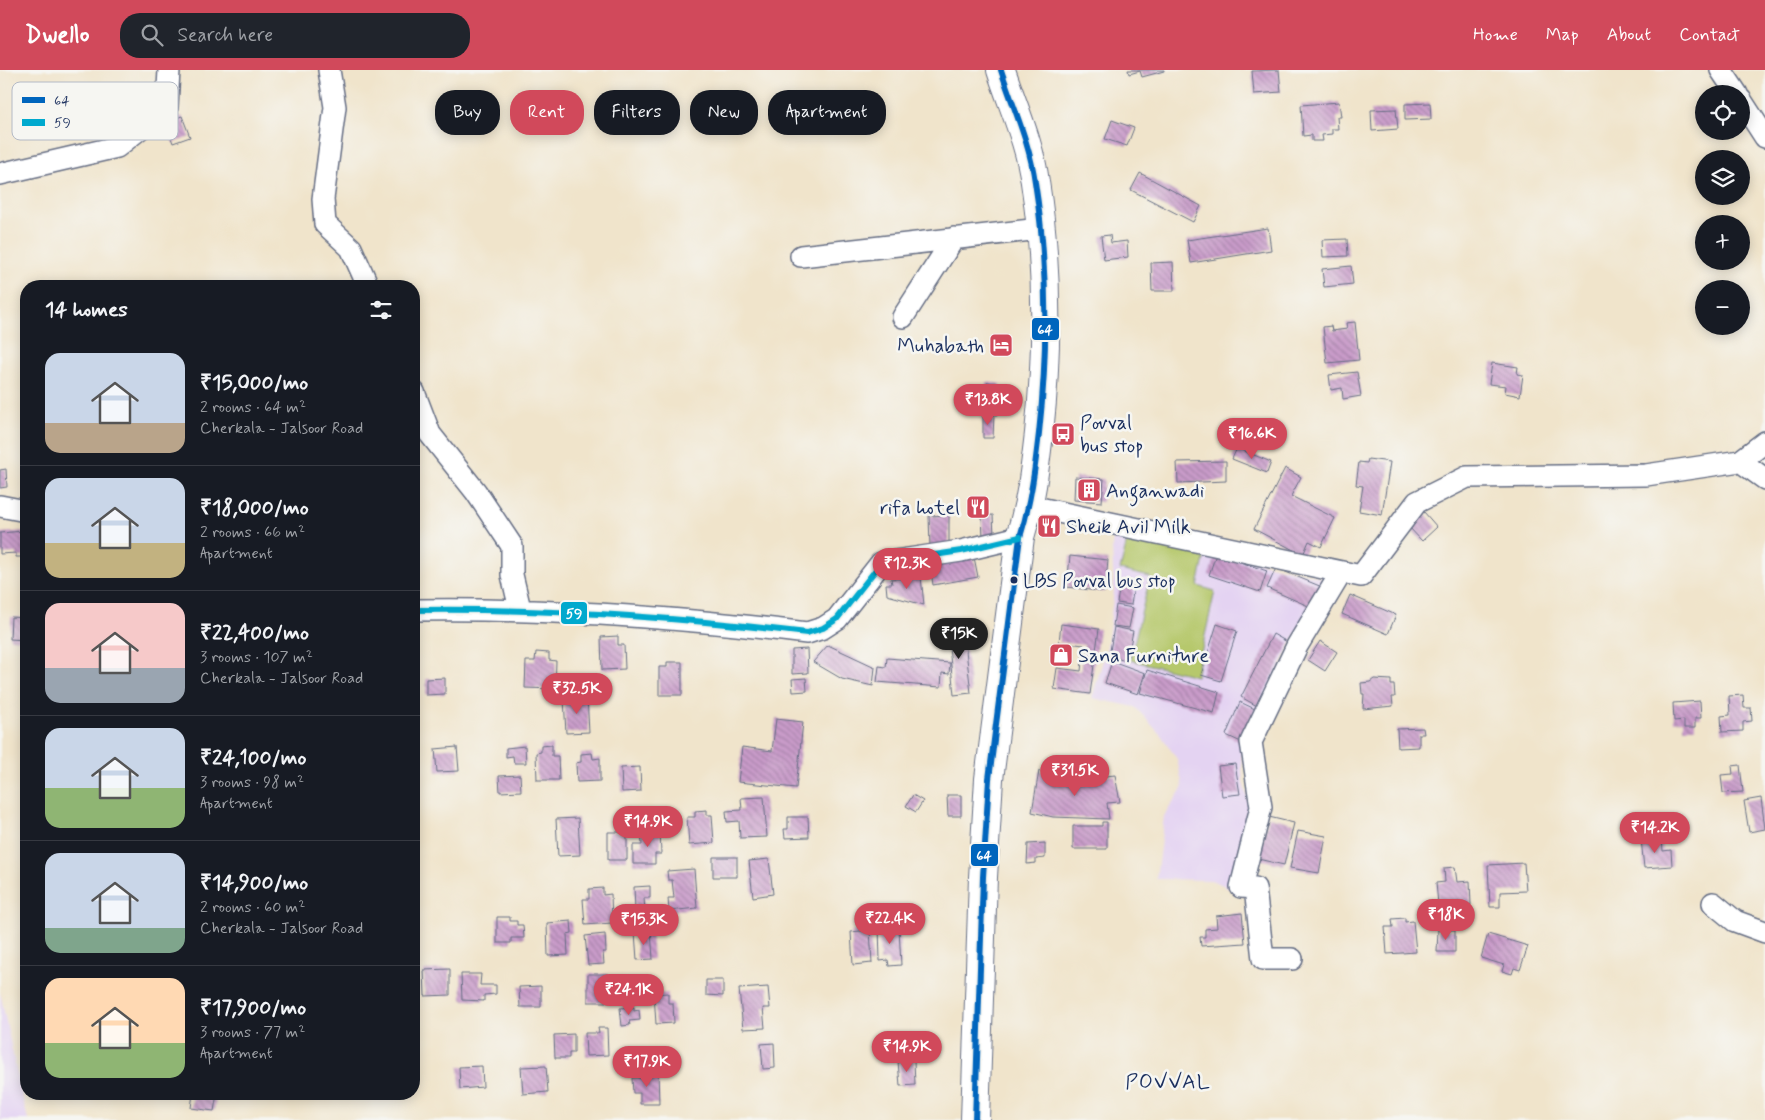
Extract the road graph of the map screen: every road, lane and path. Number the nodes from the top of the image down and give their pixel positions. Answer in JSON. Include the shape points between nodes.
{"nodes":[{"id":1,"x":329,"y":70,"type":"edge"},
{"id":2,"x":1001,"y":70,"type":"edge"},
{"id":3,"x":1722,"y":70,"type":"edge"},
{"id":4,"x":1731,"y":85,"type":"edge"},
{"id":5,"x":1750,"y":114,"type":"edge"},
{"id":6,"x":1765,"y":137,"type":"edge"},
{"id":7,"x":126,"y":140,"type":"edge"},
{"id":8,"x":0,"y":174,"type":"edge"},
{"id":9,"x":1040,"y":229,"type":"junction"},
{"id":10,"x":954,"y":238,"type":"junction"},
{"id":11,"x":801,"y":256,"type":"dead end"},
{"id":12,"x":365,"y":280,"type":"edge"},
{"id":13,"x":903,"y":317,"type":"dead end"},
{"id":14,"x":420,"y":408,"type":"edge"},
{"id":15,"x":1765,"y":442,"type":"edge"},
{"id":16,"x":1740,"y":461,"type":"junction"},
{"id":17,"x":1765,"y":480,"type":"edge"},
{"id":18,"x":0,"y":506,"type":"edge"},
{"id":19,"x":1030,"y":506,"type":"junction"},
{"id":20,"x":20,"y":510,"type":"edge"},
{"id":21,"x":1020,"y":537,"type":"junction"},
{"id":22,"x":1341,"y":573,"type":"junction"},
{"id":23,"x":520,"y":609,"type":"junction"},
{"id":24,"x":420,"y":610,"type":"edge"},
{"id":25,"x":1713,"y":903,"type":"dead end"},
{"id":26,"x":1765,"y":932,"type":"edge"},
{"id":27,"x":1292,"y":959,"type":"dead end"},
{"id":28,"x":975,"y":1120,"type":"edge"}],
"edges":[{"from":1,"to":12,"type":"street","via":[[335,107],[324,199],[325,224],[351,248]]},
{"from":2,"to":9,"type":"main road","via":[[1028,150]]},
{"from":3,"to":4,"type":"street"},
{"from":5,"to":6,"type":"street"},
{"from":7,"to":8,"type":"street","via":[[116,148]]},
{"from":9,"to":10,"type":"street"},
{"from":9,"to":19,"type":"main road","via":[[1046,323],[1042,405]]},
{"from":10,"to":11,"type":"street"},
{"from":10,"to":13,"type":"street"},
{"from":14,"to":23,"type":"street","via":[[430,434],[476,492],[512,546],[512,574]]},
{"from":15,"to":16,"type":"street"},
{"from":16,"to":17,"type":"street"},
{"from":16,"to":22,"type":"street","via":[[1646,475],[1467,477],[1417,502],[1361,576]]},
{"from":18,"to":20,"type":"street"},
{"from":19,"to":21,"type":"main road"},
{"from":19,"to":22,"type":"street"},
{"from":21,"to":23,"type":"street","via":[[961,551],[881,563],[837,619],[807,633],[657,616]]},
{"from":21,"to":28,"type":"main road","via":[[989,779],[982,878]]},
{"from":22,"to":27,"type":"street","via":[[1297,646],[1251,742],[1261,807],[1241,887],[1255,888],[1263,959]]},
{"from":23,"to":24,"type":"street"},
{"from":25,"to":26,"type":"street","via":[[1735,921]]}]}
